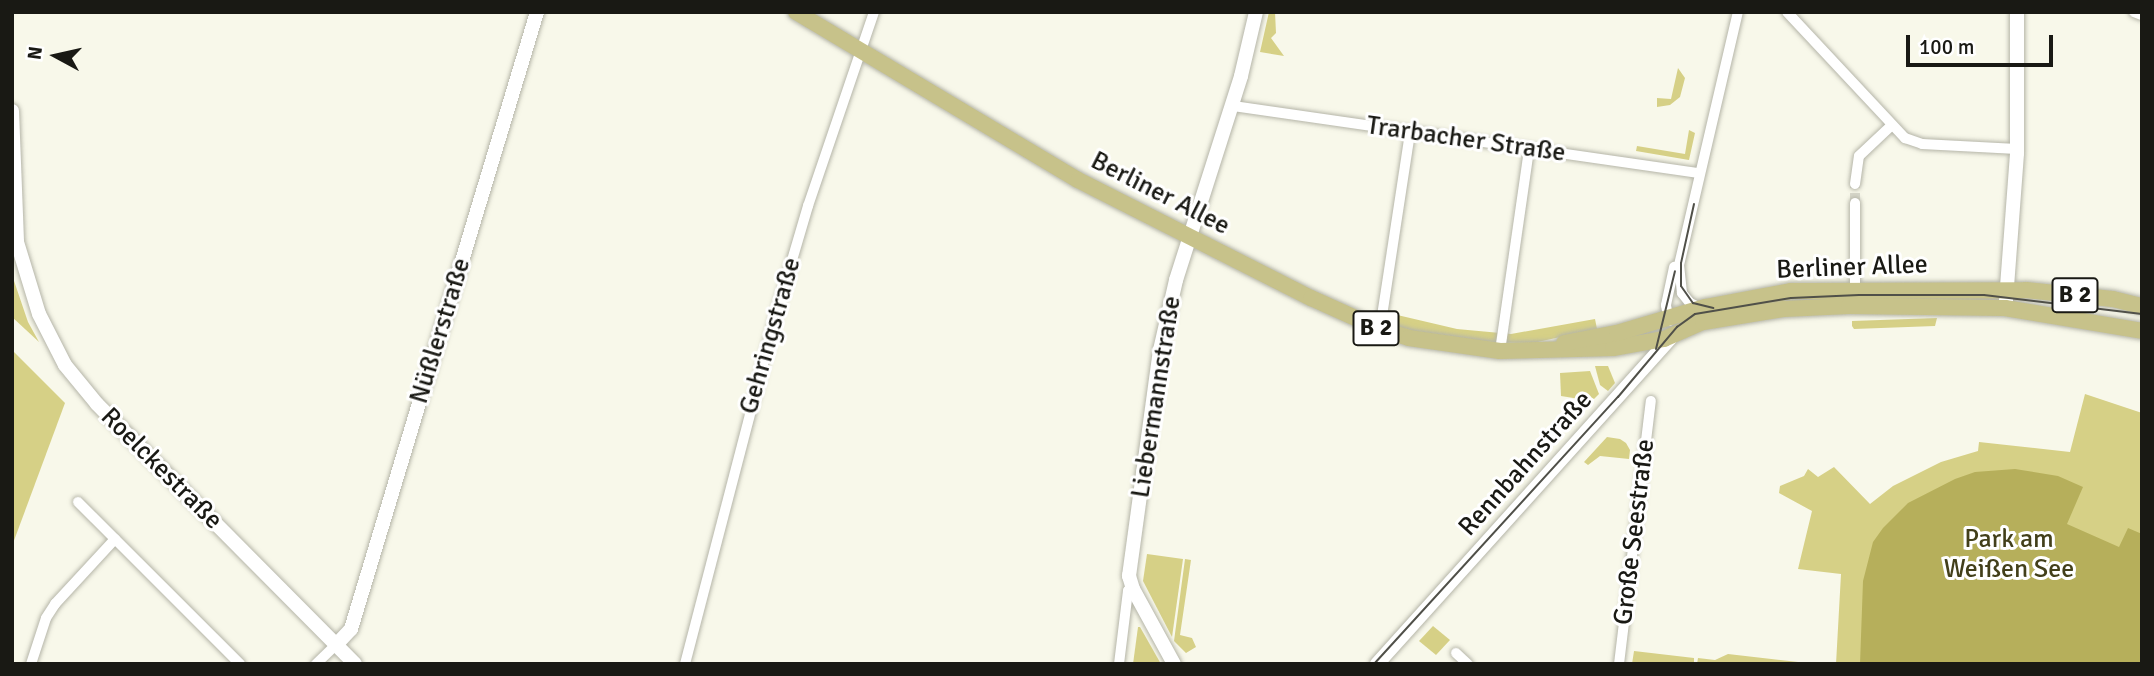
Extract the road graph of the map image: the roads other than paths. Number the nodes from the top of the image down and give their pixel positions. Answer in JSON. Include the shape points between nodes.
{"nodes":[{"id":1,"x":537,"y":12,"type":"edge"},
{"id":2,"x":796,"y":12,"type":"edge"},
{"id":3,"x":874,"y":12,"type":"edge"},
{"id":4,"x":1256,"y":12,"type":"edge"},
{"id":5,"x":1738,"y":12,"type":"edge"},
{"id":6,"x":1787,"y":12,"type":"edge"},
{"id":7,"x":2017,"y":12,"type":"edge"},
{"id":8,"x":2134,"y":12,"type":"edge"},
{"id":9,"x":2142,"y":15,"type":"edge"},
{"id":10,"x":861,"y":51,"type":"junction"},
{"id":11,"x":1233,"y":106,"type":"junction"},
{"id":12,"x":12,"y":111,"type":"edge"},
{"id":13,"x":1892,"y":125,"type":"junction"},
{"id":14,"x":1410,"y":132,"type":"junction"},
{"id":15,"x":1529,"y":149,"type":"junction"},
{"id":16,"x":2017,"y":149,"type":"junction"},
{"id":17,"x":1699,"y":173,"type":"junction"},
{"id":18,"x":1855,"y":184,"type":"tunnel mouth"},
{"id":19,"x":1855,"y":203,"type":"tunnel mouth"},
{"id":20,"x":1192,"y":238,"type":"junction"},
{"id":21,"x":1684,"y":241,"type":"junction"},
{"id":22,"x":15,"y":243,"type":"edge"},
{"id":23,"x":1855,"y":288,"type":"junction"},
{"id":24,"x":2007,"y":289,"type":"junction"},
{"id":25,"x":2142,"y":306,"type":"edge"},
{"id":26,"x":1708,"y":307,"type":"junction"},
{"id":27,"x":2005,"y":308,"type":"junction"},
{"id":28,"x":1668,"y":317,"type":"junction"},
{"id":29,"x":1380,"y":329,"type":"junction"},
{"id":30,"x":2142,"y":331,"type":"edge"},
{"id":31,"x":1673,"y":335,"type":"junction"},
{"id":32,"x":1528,"y":350,"type":"junction"},
{"id":33,"x":1500,"y":351,"type":"junction"},
{"id":34,"x":1651,"y":401,"type":"dead end"},
{"id":35,"x":78,"y":502,"type":"dead end"},
{"id":36,"x":115,"y":539,"type":"junction"},
{"id":37,"x":1133,"y":589,"type":"junction"},
{"id":38,"x":336,"y":645,"type":"junction"},
{"id":39,"x":1455,"y":653,"type":"dead end"},
{"id":40,"x":31,"y":664,"type":"edge"},
{"id":41,"x":240,"y":664,"type":"edge"},
{"id":42,"x":316,"y":664,"type":"edge"},
{"id":43,"x":355,"y":664,"type":"edge"},
{"id":44,"x":684,"y":664,"type":"edge"},
{"id":45,"x":1119,"y":664,"type":"edge"},
{"id":46,"x":1174,"y":664,"type":"edge"},
{"id":47,"x":1377,"y":664,"type":"edge"},
{"id":48,"x":1468,"y":664,"type":"edge"},
{"id":49,"x":1619,"y":664,"type":"edge"}],
"edges":[{"from":1,"to":38,"type":"street","name":"Nüßlerstraße","via":[[351,629]]},
{"from":2,"to":10,"type":"main road","name":"Berliner Allee","number":"B 2"},
{"from":3,"to":10,"type":"street","name":"Gehringstraße"},
{"from":4,"to":11,"type":"street","name":"Liebermannstraße"},
{"from":5,"to":17,"type":"street"},
{"from":6,"to":13,"type":"street"},
{"from":7,"to":16,"type":"street"},
{"from":8,"to":9,"type":"street"},
{"from":10,"to":20,"type":"main road","name":"Berliner Allee","number":"B 2","via":[[1046,162]]},
{"from":10,"to":44,"type":"street","name":"Gehringstraße","via":[[777,309]]},
{"from":11,"to":14,"type":"street","name":"Trarbacher Straße"},
{"from":11,"to":20,"type":"street","name":"Liebermannstraße"},
{"from":12,"to":22,"type":"street","name":"Roelckestraße"},
{"from":13,"to":16,"type":"street","via":[[1912,142]]},
{"from":13,"to":18,"type":"street","via":[[1859,156]]},
{"from":14,"to":15,"type":"street","name":"Trarbacher Straße"},
{"from":14,"to":29,"type":"street"},
{"from":15,"to":17,"type":"street","name":"Trarbacher Straße"},
{"from":15,"to":33,"type":"street"},
{"from":16,"to":24,"type":"street"},
{"from":17,"to":21,"type":"street"},
{"from":19,"to":23,"type":"street"},
{"from":20,"to":29,"type":"main road","name":"Berliner Allee","number":"B 2"},
{"from":20,"to":37,"type":"street","name":"Liebermannstraße","via":[[1157,367],[1129,576]]},
{"from":21,"to":26,"type":"street","via":[[1679,286],[1686,299]]},
{"from":21,"to":28,"type":"street","via":[[1667,301]]},
{"from":22,"to":38,"type":"street","name":"Roelckestraße","via":[[50,340],[75,379]]},
{"from":23,"to":24,"type":"main road","name":"Berliner Allee","number":"B 2"},
{"from":23,"to":26,"type":"main road","name":"Berliner Allee","number":"B 2","via":[[1791,291]]},
{"from":24,"to":25,"type":"main road","name":"Berliner Allee","number":"B 2"},
{"from":24,"to":27,"type":"street"},
{"from":26,"to":28,"type":"main road","name":"Berliner Allee","number":"B 2"},
{"from":26,"to":31,"type":"main road","name":"Rennbahnstraße"},
{"from":27,"to":30,"type":"main road","name":"Berliner Allee","number":"B 2"},
{"from":27,"to":31,"type":"main road","name":"Berliner Allee","number":"B 2","via":[[1825,306],[1703,322]]},
{"from":28,"to":31,"type":"street"},
{"from":28,"to":32,"type":"main road","name":"Berliner Allee","number":"B 2","via":[[1617,333]]},
{"from":29,"to":33,"type":"main road","name":"Berliner Allee","number":"B 2","via":[[1436,344]]},
{"from":31,"to":32,"type":"main road","name":"Berliner Allee","number":"B 2","via":[[1613,348]]},
{"from":31,"to":47,"type":"street","name":"Rennbahnstraße"},
{"from":32,"to":33,"type":"main road","name":"Berliner Allee","number":"B 2"},
{"from":34,"to":49,"type":"street","name":"Große Seestraße"},
{"from":35,"to":36,"type":"street"},
{"from":36,"to":40,"type":"street","via":[[55,604]]},
{"from":36,"to":41,"type":"street"},
{"from":37,"to":45,"type":"street","name":"Liebermannstraße","via":[[1128,591]]},
{"from":37,"to":46,"type":"street"},
{"from":38,"to":42,"type":"street"},
{"from":38,"to":43,"type":"street","name":"Roelckestraße"},
{"from":39,"to":48,"type":"street"}]}
